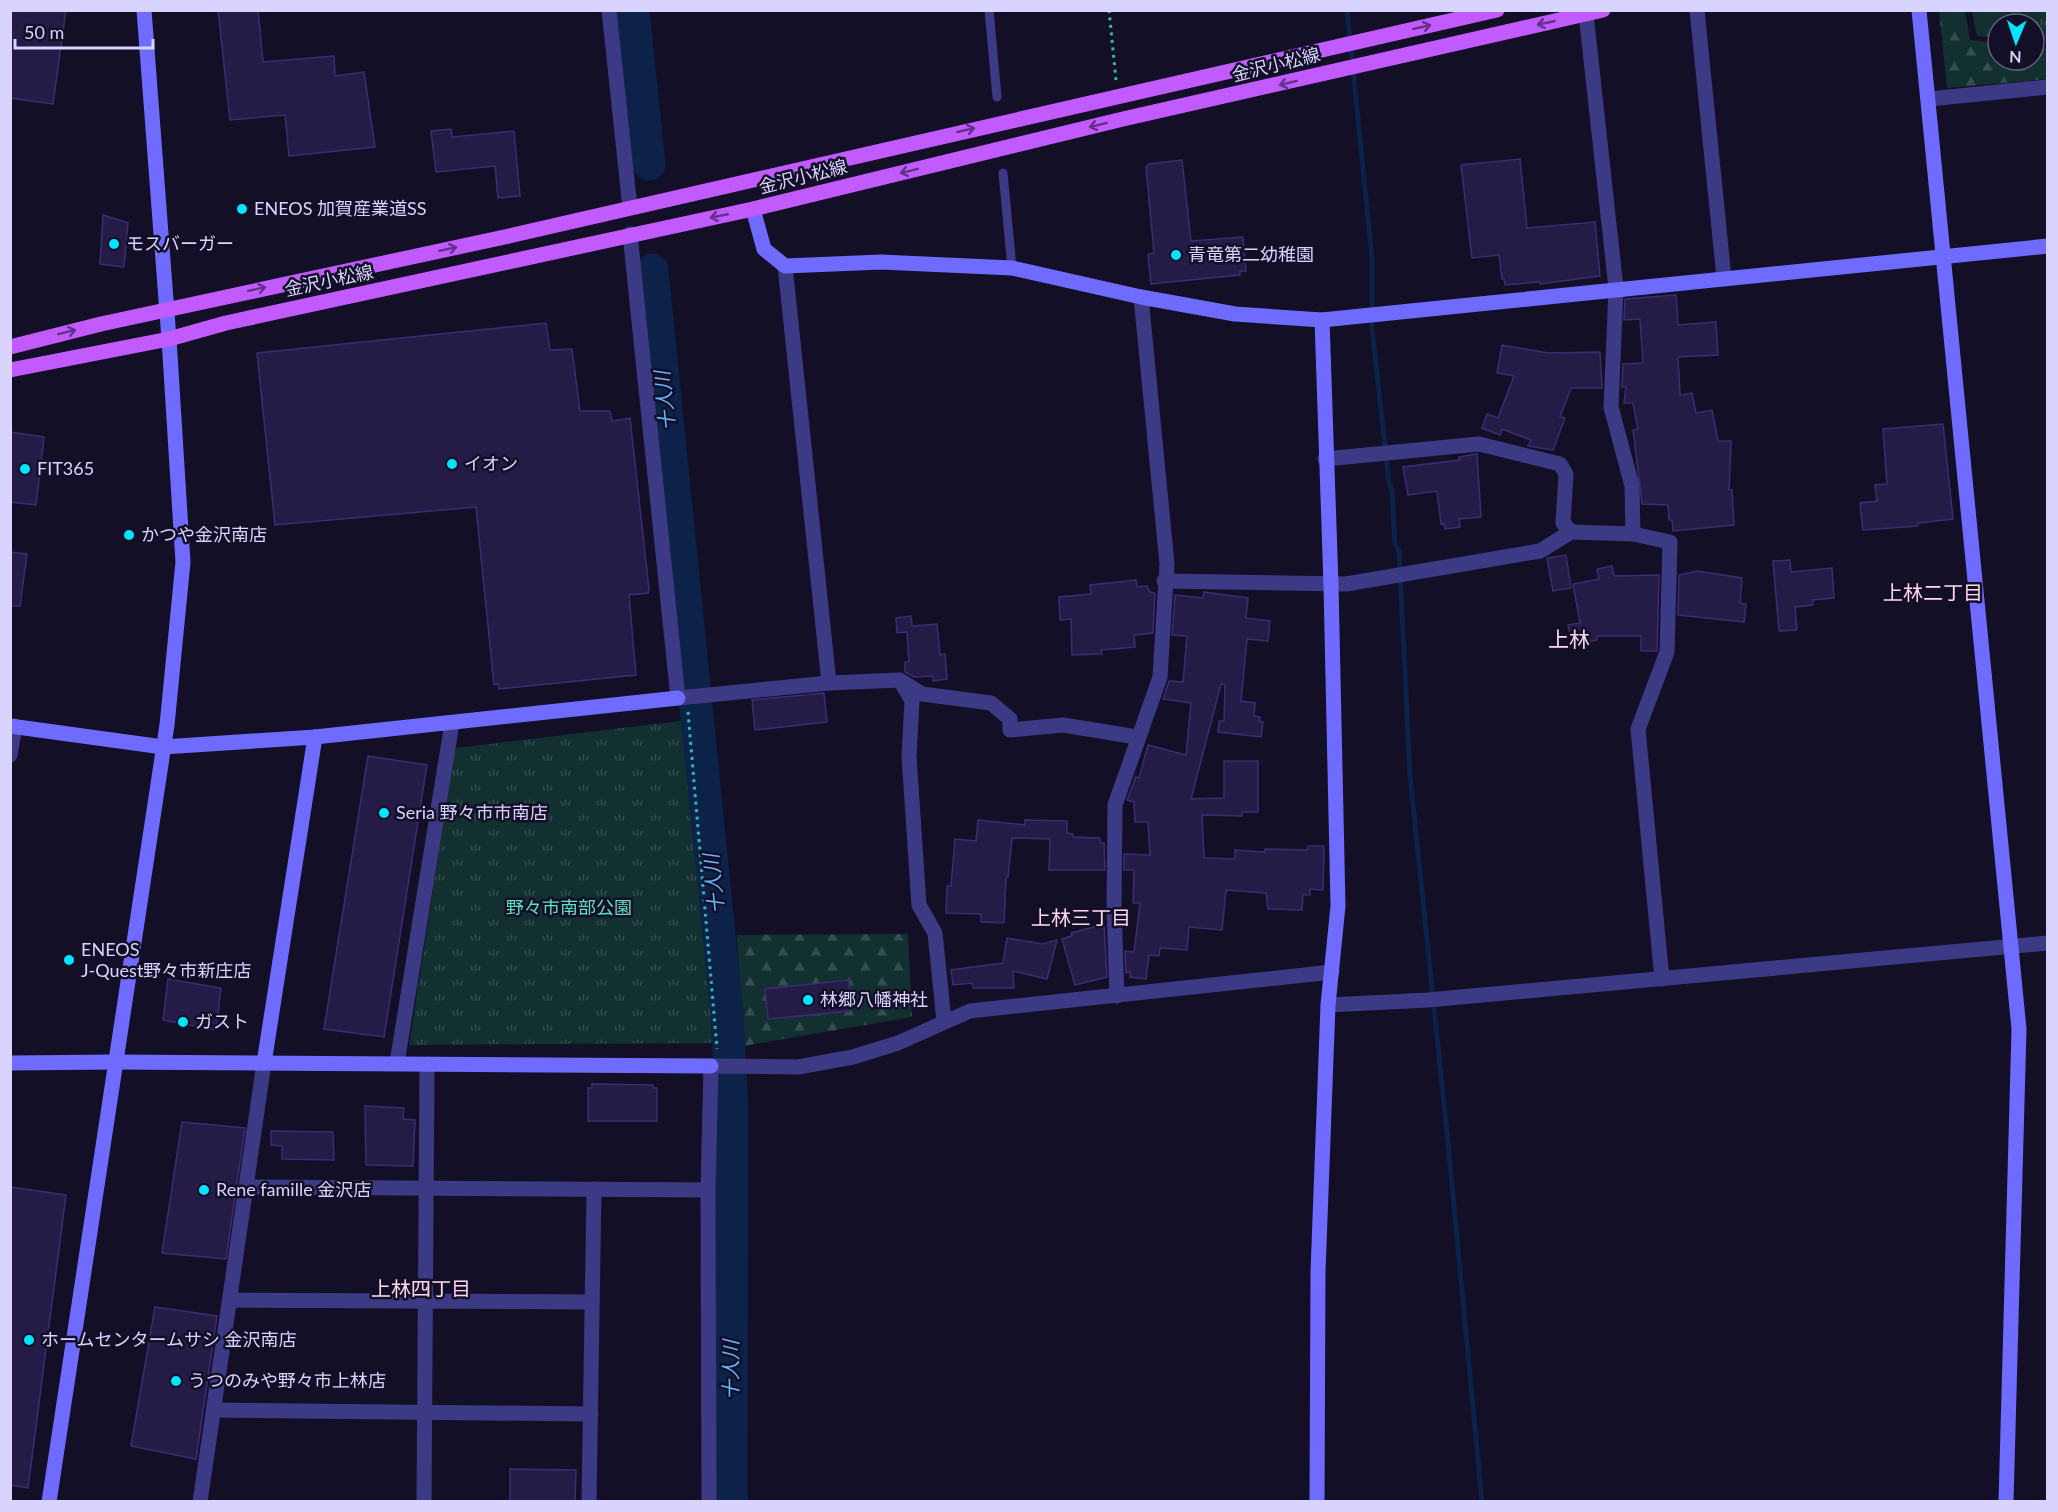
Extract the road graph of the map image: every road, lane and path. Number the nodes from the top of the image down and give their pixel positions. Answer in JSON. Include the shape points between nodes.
{"nodes":[{"id":1,"x":144,"y":10,"type":"edge"},
{"id":2,"x":609,"y":10,"type":"edge"},
{"id":3,"x":989,"y":10,"type":"edge"},
{"id":4,"x":1110,"y":10,"type":"edge"},
{"id":5,"x":1497,"y":10,"type":"edge"},
{"id":6,"x":1603,"y":10,"type":"edge"},
{"id":7,"x":1697,"y":10,"type":"edge"},
{"id":8,"x":1919,"y":10,"type":"edge"},
{"id":9,"x":1586,"y":14,"type":"junction"},
{"id":10,"x":1117,"y":82,"type":"dead end"},
{"id":11,"x":2048,"y":87,"type":"edge"},
{"id":12,"x":997,"y":97,"type":"dead end"},
{"id":13,"x":1929,"y":99,"type":"junction"},
{"id":14,"x":1003,"y":173,"type":"dead end"},
{"id":15,"x":630,"y":208,"type":"junction"},
{"id":16,"x":753,"y":209,"type":"junction"},
{"id":17,"x":630,"y":234,"type":"junction"},
{"id":18,"x":2048,"y":246,"type":"edge"},
{"id":19,"x":1943,"y":258,"type":"junction"},
{"id":20,"x":785,"y":266,"type":"junction"},
{"id":21,"x":1012,"y":268,"type":"junction"},
{"id":22,"x":1724,"y":278,"type":"junction"},
{"id":23,"x":1616,"y":288,"type":"junction"},
{"id":24,"x":1141,"y":297,"type":"junction"},
{"id":25,"x":166,"y":309,"type":"junction"},
{"id":26,"x":1322,"y":320,"type":"junction"},
{"id":27,"x":170,"y":339,"type":"junction"},
{"id":28,"x":10,"y":346,"type":"edge"},
{"id":29,"x":10,"y":370,"type":"edge"},
{"id":30,"x":1325,"y":459,"type":"junction"},
{"id":31,"x":1571,"y":532,"type":"junction"},
{"id":32,"x":1633,"y":534,"type":"junction"},
{"id":33,"x":1164,"y":581,"type":"junction"},
{"id":34,"x":1332,"y":585,"type":"junction"},
{"id":35,"x":900,"y":680,"type":"junction"},
{"id":36,"x":829,"y":683,"type":"junction"},
{"id":37,"x":685,"y":698,"type":"junction"},
{"id":38,"x":452,"y":723,"type":"junction"},
{"id":39,"x":13,"y":726,"type":"edge"},
{"id":40,"x":315,"y":737,"type":"junction"},
{"id":41,"x":1137,"y":737,"type":"junction"},
{"id":42,"x":163,"y":747,"type":"junction"},
{"id":43,"x":10,"y":754,"type":"edge"},
{"id":44,"x":2048,"y":943,"type":"edge"},
{"id":45,"x":2010,"y":945,"type":"junction"},
{"id":46,"x":1332,"y":972,"type":"junction"},
{"id":47,"x":1662,"y":979,"type":"junction"},
{"id":48,"x":1117,"y":996,"type":"junction"},
{"id":49,"x":1328,"y":1005,"type":"junction"},
{"id":50,"x":944,"y":1021,"type":"junction"},
{"id":51,"x":116,"y":1062,"type":"junction"},
{"id":52,"x":10,"y":1063,"type":"edge"},
{"id":53,"x":264,"y":1063,"type":"junction"},
{"id":54,"x":398,"y":1063,"type":"junction"},
{"id":55,"x":427,"y":1064,"type":"junction"},
{"id":56,"x":719,"y":1066,"type":"junction"},
{"id":57,"x":247,"y":1187,"type":"junction"},
{"id":58,"x":428,"y":1188,"type":"junction"},
{"id":59,"x":594,"y":1189,"type":"junction"},
{"id":60,"x":708,"y":1190,"type":"junction"},
{"id":61,"x":231,"y":1300,"type":"junction"},
{"id":62,"x":426,"y":1301,"type":"junction"},
{"id":63,"x":592,"y":1302,"type":"junction"},
{"id":64,"x":215,"y":1410,"type":"junction"},
{"id":65,"x":425,"y":1412,"type":"junction"},
{"id":66,"x":591,"y":1414,"type":"junction"},
{"id":67,"x":49,"y":1502,"type":"edge"},
{"id":68,"x":200,"y":1502,"type":"edge"},
{"id":69,"x":424,"y":1502,"type":"edge"},
{"id":70,"x":590,"y":1502,"type":"edge"},
{"id":71,"x":709,"y":1502,"type":"edge"},
{"id":72,"x":1317,"y":1502,"type":"edge"},
{"id":73,"x":2006,"y":1502,"type":"edge"}],
"edges":[{"from":1,"to":25,"type":"street"},
{"from":2,"to":15,"type":"street"},
{"from":3,"to":12,"type":"lane"},
{"from":4,"to":10,"type":"path"},
{"from":15,"to":5,"type":"main road","name":"金沢小松線","one_way":true},
{"from":6,"to":9,"type":"main road","name":"金沢小松線"},
{"from":7,"to":22,"type":"street"},
{"from":8,"to":13,"type":"street"},
{"from":9,"to":16,"type":"main road","name":"金沢小松線","one_way":true,"via":[[1123,119]]},
{"from":9,"to":23,"type":"street"},
{"from":11,"to":13,"type":"street"},
{"from":13,"to":19,"type":"street"},
{"from":14,"to":21,"type":"lane"},
{"from":25,"to":15,"type":"main road","name":"金沢小松線","one_way":true},
{"from":16,"to":17,"type":"main road","name":"金沢小松線","one_way":true},
{"from":16,"to":20,"type":"street","via":[[764,249]]},
{"from":17,"to":27,"type":"main road","name":"金沢小松線","via":[[226,323]]},
{"from":17,"to":37,"type":"street"},
{"from":18,"to":19,"type":"street"},
{"from":19,"to":22,"type":"street"},
{"from":19,"to":45,"type":"street"},
{"from":20,"to":21,"type":"street","via":[[881,262]]},
{"from":20,"to":36,"type":"street"},
{"from":21,"to":24,"type":"street"},
{"from":22,"to":23,"type":"street"},
{"from":23,"to":26,"type":"street"},
{"from":23,"to":32,"type":"street","via":[[1611,407],[1632,486]]},
{"from":24,"to":26,"type":"street","via":[[1234,314]]},
{"from":24,"to":33,"type":"street","via":[[1167,564]]},
{"from":25,"to":27,"type":"street"},
{"from":28,"to":25,"type":"main road","name":"金沢小松線","one_way":true},
{"from":26,"to":30,"type":"street"},
{"from":27,"to":29,"type":"main road","name":"金沢小松線"},
{"from":27,"to":42,"type":"street","via":[[183,562]]},
{"from":30,"to":31,"type":"street","via":[[1479,444],[1560,464],[1566,474],[1563,523]]},
{"from":30,"to":34,"type":"street"},
{"from":31,"to":32,"type":"street"},
{"from":31,"to":34,"type":"street","via":[[1540,551]]},
{"from":32,"to":47,"type":"street","via":[[1670,542],[1667,652],[1638,729]]},
{"from":33,"to":34,"type":"street"},
{"from":33,"to":41,"type":"street","via":[[1160,677]]},
{"from":34,"to":46,"type":"street","via":[[1338,906]]},
{"from":35,"to":36,"type":"street"},
{"from":35,"to":41,"type":"street","via":[[922,694],[992,703],[1010,719],[1010,730],[1063,725]]},
{"from":35,"to":50,"type":"street","via":[[912,701],[909,756],[920,905],[935,933]]},
{"from":36,"to":37,"type":"street"},
{"from":37,"to":38,"type":"street"},
{"from":37,"to":56,"type":"path"},
{"from":38,"to":40,"type":"street"},
{"from":38,"to":54,"type":"street"},
{"from":39,"to":42,"type":"street"},
{"from":39,"to":43,"type":"street"},
{"from":40,"to":42,"type":"street"},
{"from":40,"to":53,"type":"street"},
{"from":41,"to":48,"type":"street","via":[[1115,806]]},
{"from":42,"to":51,"type":"street"},
{"from":44,"to":45,"type":"street"},
{"from":45,"to":47,"type":"street"},
{"from":45,"to":73,"type":"street","via":[[2019,1029]]},
{"from":46,"to":48,"type":"street"},
{"from":46,"to":49,"type":"street"},
{"from":47,"to":49,"type":"street"},
{"from":48,"to":50,"type":"street","via":[[970,1011]]},
{"from":49,"to":72,"type":"street","via":[[1318,1272]]},
{"from":50,"to":56,"type":"street","via":[[898,1043],[853,1058],[798,1067]]},
{"from":51,"to":52,"type":"street"},
{"from":51,"to":53,"type":"street"},
{"from":51,"to":67,"type":"street"},
{"from":53,"to":54,"type":"street"},
{"from":53,"to":57,"type":"street"},
{"from":54,"to":55,"type":"street"},
{"from":55,"to":56,"type":"street"},
{"from":55,"to":58,"type":"street"},
{"from":56,"to":60,"type":"street"},
{"from":57,"to":58,"type":"street"},
{"from":57,"to":61,"type":"street"},
{"from":58,"to":59,"type":"street"},
{"from":58,"to":62,"type":"street"},
{"from":59,"to":60,"type":"street"},
{"from":59,"to":63,"type":"street"},
{"from":60,"to":71,"type":"street"},
{"from":61,"to":62,"type":"street"},
{"from":61,"to":64,"type":"street"},
{"from":62,"to":63,"type":"street"},
{"from":62,"to":65,"type":"street"},
{"from":63,"to":66,"type":"street"},
{"from":64,"to":65,"type":"street"},
{"from":64,"to":68,"type":"street"},
{"from":65,"to":66,"type":"street"},
{"from":65,"to":69,"type":"street"},
{"from":66,"to":70,"type":"street"}]}
